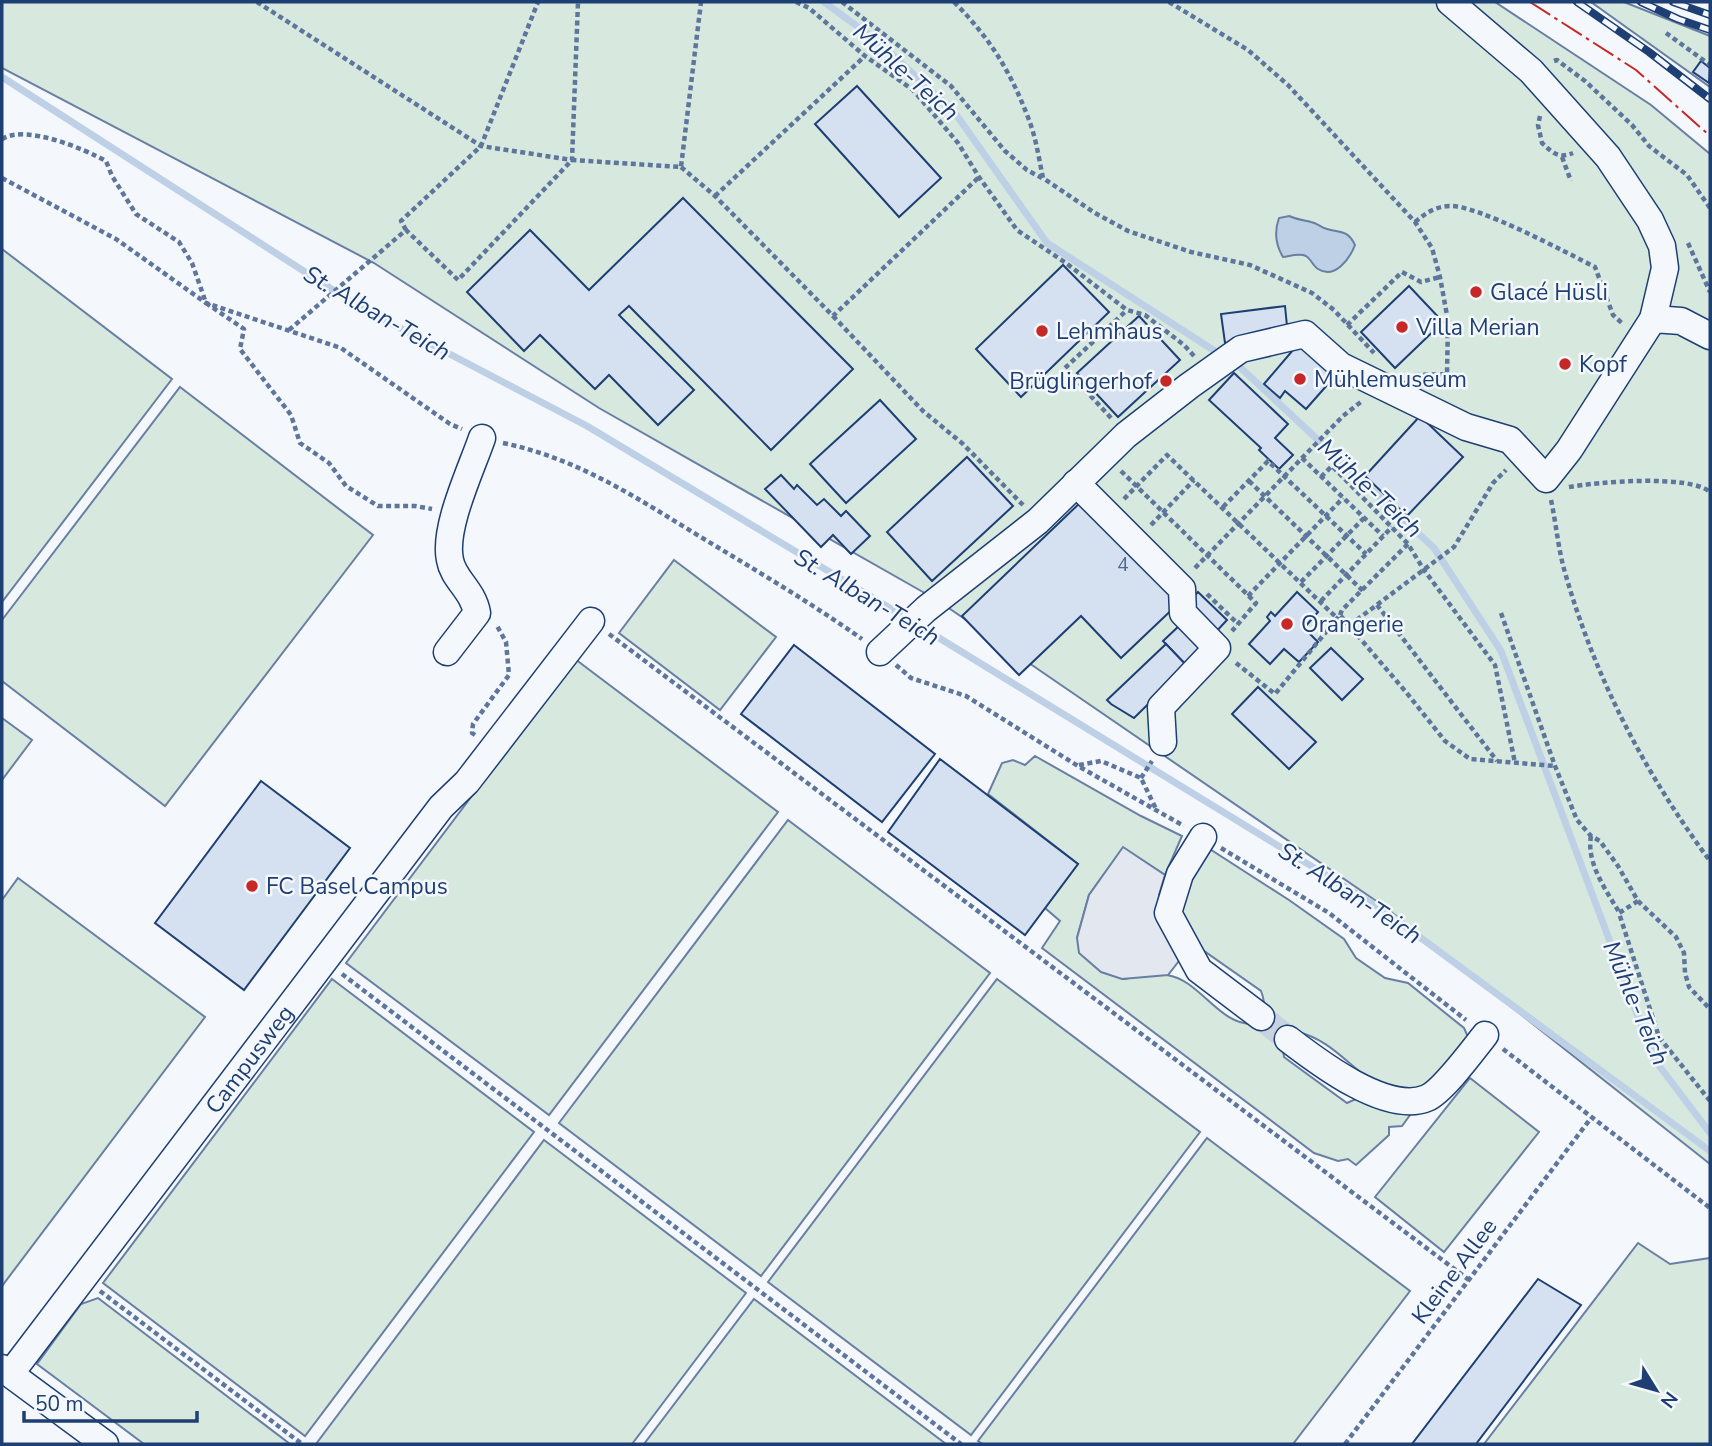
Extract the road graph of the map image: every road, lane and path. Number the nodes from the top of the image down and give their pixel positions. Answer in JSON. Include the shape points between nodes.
{"nodes":[{"id":1,"x":257,"y":2,"type":"edge"},
{"id":2,"x":538,"y":2,"type":"edge"},
{"id":3,"x":578,"y":2,"type":"edge"},
{"id":4,"x":701,"y":2,"type":"edge"},
{"id":5,"x":796,"y":2,"type":"edge"},
{"id":6,"x":842,"y":2,"type":"edge"},
{"id":7,"x":954,"y":2,"type":"edge"},
{"id":8,"x":1169,"y":2,"type":"edge"},
{"id":9,"x":1450,"y":2,"type":"edge"},
{"id":10,"x":1665,"y":33,"type":"dead end"},
{"id":11,"x":865,"y":56,"type":"junction"},
{"id":12,"x":1710,"y":65,"type":"edge"},
{"id":13,"x":1531,"y":71,"type":"junction"},
{"id":14,"x":2,"y":139,"type":"edge"},
{"id":15,"x":481,"y":146,"type":"junction"},
{"id":16,"x":1562,"y":157,"type":"dead end"},
{"id":17,"x":572,"y":160,"type":"junction"},
{"id":18,"x":681,"y":167,"type":"junction"},
{"id":19,"x":979,"y":177,"type":"junction"},
{"id":20,"x":1043,"y":178,"type":"junction"},
{"id":21,"x":1571,"y":181,"type":"dead end"},
{"id":22,"x":715,"y":196,"type":"junction"},
{"id":23,"x":1710,"y":208,"type":"edge"},
{"id":24,"x":1415,"y":222,"type":"junction"},
{"id":25,"x":406,"y":230,"type":"junction"},
{"id":26,"x":1440,"y":277,"type":"junction"},
{"id":27,"x":1127,"y":310,"type":"junction"},
{"id":28,"x":833,"y":316,"type":"junction"},
{"id":29,"x":1347,"y":325,"type":"junction"},
{"id":30,"x":1649,"y":325,"type":"junction"},
{"id":31,"x":289,"y":330,"type":"dead end"},
{"id":32,"x":1710,"y":336,"type":"edge"},
{"id":33,"x":1224,"y":361,"type":"junction"},
{"id":34,"x":1381,"y":373,"type":"junction"},
{"id":35,"x":1411,"y":375,"type":"dead end"},
{"id":36,"x":1126,"y":435,"type":"junction"},
{"id":37,"x":482,"y":438,"type":"dead end"},
{"id":38,"x":1105,"y":455,"type":"junction"},
{"id":39,"x":1302,"y":458,"type":"junction"},
{"id":40,"x":1284,"y":476,"type":"junction"},
{"id":41,"x":1321,"y":477,"type":"junction"},
{"id":42,"x":1546,"y":479,"type":"junction"},
{"id":43,"x":1194,"y":480,"type":"junction"},
{"id":44,"x":1249,"y":481,"type":"junction"},
{"id":45,"x":1076,"y":483,"type":"junction"},
{"id":46,"x":1493,"y":484,"type":"dead end"},
{"id":47,"x":1137,"y":486,"type":"junction"},
{"id":48,"x":1710,"y":492,"type":"edge"},
{"id":49,"x":1265,"y":496,"type":"junction"},
{"id":50,"x":1343,"y":498,"type":"junction"},
{"id":51,"x":1122,"y":500,"type":"dead end"},
{"id":52,"x":1223,"y":508,"type":"junction"},
{"id":53,"x":456,"y":512,"type":"junction"},
{"id":54,"x":1163,"y":512,"type":"junction"},
{"id":55,"x":1326,"y":516,"type":"junction"},
{"id":56,"x":1364,"y":518,"type":"junction"},
{"id":57,"x":1038,"y":521,"type":"junction"},
{"id":58,"x":1239,"y":523,"type":"junction"},
{"id":59,"x":1150,"y":527,"type":"dead end"},
{"id":60,"x":1392,"y":527,"type":"junction"},
{"id":61,"x":1347,"y":535,"type":"junction"},
{"id":62,"x":1306,"y":536,"type":"junction"},
{"id":63,"x":1383,"y":536,"type":"junction"},
{"id":64,"x":1408,"y":544,"type":"junction"},
{"id":65,"x":1366,"y":554,"type":"junction"},
{"id":66,"x":1207,"y":555,"type":"junction"},
{"id":67,"x":1327,"y":556,"type":"junction"},
{"id":68,"x":1280,"y":562,"type":"junction"},
{"id":69,"x":1424,"y":570,"type":"junction"},
{"id":70,"x":1346,"y":575,"type":"junction"},
{"id":71,"x":1187,"y":576,"type":"dead end"},
{"id":72,"x":1301,"y":583,"type":"junction"},
{"id":73,"x":1197,"y":586,"type":"dead end"},
{"id":74,"x":1363,"y":591,"type":"junction"},
{"id":75,"x":1248,"y":596,"type":"junction"},
{"id":76,"x":474,"y":600,"type":"junction"},
{"id":77,"x":1321,"y":601,"type":"junction"},
{"id":78,"x":1377,"y":605,"type":"junction"},
{"id":79,"x":1501,"y":613,"type":"dead end"},
{"id":80,"x":1339,"y":617,"type":"junction"},
{"id":81,"x":591,"y":621,"type":"joint"},
{"id":82,"x":1238,"y":624,"type":"junction"},
{"id":83,"x":1350,"y":625,"type":"junction"},
{"id":84,"x":890,"y":643,"type":"dead end"},
{"id":85,"x":1217,"y":648,"type":"junction"},
{"id":86,"x":447,"y":652,"type":"dead end"},
{"id":87,"x":1163,"y":742,"type":"dead end"},
{"id":88,"x":492,"y":749,"type":"junction"},
{"id":89,"x":1497,"y":761,"type":"junction"},
{"id":90,"x":1515,"y":763,"type":"junction"},
{"id":91,"x":1078,"y":765,"type":"dead end"},
{"id":92,"x":1555,"y":765,"type":"junction"},
{"id":93,"x":1157,"y":811,"type":"dead end"},
{"id":94,"x":1591,"y":836,"type":"junction"},
{"id":95,"x":1203,"y":837,"type":"dead end"},
{"id":96,"x":1710,"y":861,"type":"edge"},
{"id":97,"x":1639,"y":901,"type":"junction"},
{"id":98,"x":1619,"y":913,"type":"junction"},
{"id":99,"x":324,"y":961,"type":"junction"},
{"id":100,"x":1710,"y":1009,"type":"edge"},
{"id":101,"x":1261,"y":1017,"type":"tunnel mouth"},
{"id":102,"x":1485,"y":1035,"type":"dead end"},
{"id":103,"x":1288,"y":1039,"type":"tunnel mouth"},
{"id":104,"x":1710,"y":1101,"type":"edge"},
{"id":105,"x":1591,"y":1118,"type":"dead end"},
{"id":106,"x":83,"y":1278,"type":"junction"},
{"id":107,"x":1469,"y":1280,"type":"junction"},
{"id":108,"x":6,"y":1370,"type":"edge"},
{"id":109,"x":105,"y":1444,"type":"edge"},
{"id":110,"x":302,"y":1444,"type":"edge"},
{"id":111,"x":961,"y":1444,"type":"edge"},
{"id":112,"x":1345,"y":1444,"type":"edge"}],
"edges":[{"from":1,"to":15,"type":"path"},
{"from":2,"to":15,"type":"path"},
{"from":3,"to":17,"type":"path"},
{"from":4,"to":18,"type":"path"},
{"from":5,"to":11,"type":"path","via":[[810,8]]},
{"from":6,"to":20,"type":"path","via":[[951,86],[1004,150]]},
{"from":7,"to":20,"type":"path","via":[[980,28],[1007,68],[1030,122]]},
{"from":8,"to":24,"type":"path","via":[[1248,50],[1288,85]]},
{"from":9,"to":13,"type":"lane"},
{"from":10,"to":12,"type":"path"},
{"from":11,"to":19,"type":"path","via":[[913,90],[958,143]]},
{"from":11,"to":22,"type":"path"},
{"from":13,"to":23,"type":"path","via":[[1557,60],[1586,81],[1649,146],[1687,174]]},
{"from":13,"to":30,"type":"lane","via":[[1608,157],[1650,220],[1662,246],[1665,268]]},
{"from":14,"to":53,"type":"path","via":[[33,135],[107,160],[136,214],[179,242],[206,303],[244,329],[240,349],[290,415],[300,443],[329,463],[346,486],[378,506]]},
{"from":15,"to":17,"type":"path"},
{"from":15,"to":25,"type":"path","via":[[401,221]]},
{"from":16,"to":21,"type":"path"},
{"from":17,"to":18,"type":"path"},
{"from":17,"to":25,"type":"path","via":[[458,280]]},
{"from":18,"to":22,"type":"path"},
{"from":19,"to":27,"type":"path","via":[[1017,230]]},
{"from":19,"to":28,"type":"path"},
{"from":20,"to":29,"type":"path","via":[[1128,231],[1250,265],[1312,293]]},
{"from":22,"to":28,"type":"path"},
{"from":24,"to":26,"type":"path","via":[[1432,248]]},
{"from":24,"to":30,"type":"path","via":[[1428,211],[1451,206],[1534,236],[1595,267],[1613,315],[1625,325]]},
{"from":25,"to":31,"type":"path"},
{"from":26,"to":29,"type":"path","via":[[1421,282],[1402,272]]},
{"from":26,"to":35,"type":"path","via":[[1448,321],[1447,374]]},
{"from":27,"to":33,"type":"path","via":[[1145,315],[1184,345]]},
{"from":27,"to":36,"type":"path","via":[[1065,368]]},
{"from":28,"to":57,"type":"path","via":[[923,411],[963,444]]},
{"from":29,"to":34,"type":"path"},
{"from":30,"to":32,"type":"lane","via":[[1681,321]]},
{"from":30,"to":42,"type":"lane"},
{"from":33,"to":34,"type":"lane","via":[[1305,334],[1341,366]]},
{"from":33,"to":36,"type":"lane"},
{"from":34,"to":39,"type":"path"},
{"from":34,"to":42,"type":"lane","via":[[1465,427],[1510,440]]},
{"from":36,"to":38,"type":"lane"},
{"from":37,"to":53,"type":"lane"},
{"from":38,"to":45,"type":"lane"},
{"from":38,"to":47,"type":"path"},
{"from":39,"to":40,"type":"path"},
{"from":39,"to":41,"type":"path"},
{"from":40,"to":44,"type":"path","via":[[1268,461]]},
{"from":40,"to":49,"type":"path"},
{"from":40,"to":55,"type":"path"},
{"from":41,"to":50,"type":"path"},
{"from":41,"to":60,"type":"path","via":[[1332,466]]},
{"from":42,"to":48,"type":"path","via":[[1566,488],[1669,480]]},
{"from":42,"to":96,"type":"path","via":[[1563,568],[1605,686],[1647,769]]},
{"from":43,"to":47,"type":"path","via":[[1167,455]]},
{"from":43,"to":52,"type":"path"},
{"from":43,"to":54,"type":"path"},
{"from":44,"to":49,"type":"path"},
{"from":44,"to":52,"type":"path"},
{"from":45,"to":57,"type":"lane"},
{"from":45,"to":85,"type":"lane","via":[[1182,589],[1182,613]]},
{"from":46,"to":69,"type":"path","via":[[1454,547]]},
{"from":47,"to":51,"type":"path"},
{"from":47,"to":54,"type":"path"},
{"from":49,"to":58,"type":"path"},
{"from":49,"to":62,"type":"path"},
{"from":50,"to":55,"type":"path"},
{"from":50,"to":56,"type":"path"},
{"from":52,"to":58,"type":"path"},
{"from":53,"to":76,"type":"lane","via":[[447,539],[450,563]]},
{"from":54,"to":59,"type":"path"},
{"from":54,"to":66,"type":"path"},
{"from":55,"to":61,"type":"path"},
{"from":55,"to":62,"type":"path"},
{"from":56,"to":61,"type":"path"},
{"from":56,"to":63,"type":"path"},
{"from":57,"to":84,"type":"lane"},
{"from":58,"to":66,"type":"path"},
{"from":58,"to":68,"type":"path"},
{"from":60,"to":63,"type":"path"},
{"from":60,"to":64,"type":"path"},
{"from":61,"to":65,"type":"path"},
{"from":61,"to":67,"type":"path"},
{"from":62,"to":67,"type":"path"},
{"from":62,"to":68,"type":"path"},
{"from":63,"to":65,"type":"path"},
{"from":64,"to":69,"type":"path"},
{"from":64,"to":74,"type":"path"},
{"from":65,"to":70,"type":"path"},
{"from":66,"to":71,"type":"path"},
{"from":66,"to":75,"type":"path"},
{"from":67,"to":70,"type":"path"},
{"from":67,"to":72,"type":"path"},
{"from":68,"to":72,"type":"path"},
{"from":68,"to":75,"type":"path"},
{"from":69,"to":78,"type":"path"},
{"from":69,"to":90,"type":"path","via":[[1495,665]]},
{"from":70,"to":74,"type":"path"},
{"from":70,"to":77,"type":"path"},
{"from":72,"to":77,"type":"path"},
{"from":73,"to":82,"type":"path"},
{"from":74,"to":80,"type":"path"},
{"from":75,"to":82,"type":"path","via":[[1256,603]]},
{"from":76,"to":86,"type":"lane","via":[[477,613]]},
{"from":76,"to":88,"type":"path","via":[[491,614],[508,655],[509,675],[472,724],[472,733]]},
{"from":77,"to":80,"type":"path"},
{"from":78,"to":83,"type":"path"},
{"from":78,"to":89,"type":"path"},
{"from":79,"to":92,"type":"path"},
{"from":80,"to":83,"type":"path"},
{"from":80,"to":85,"type":"path","via":[[1275,694]]},
{"from":81,"to":88,"type":"lane","name":"Campusweg"},
{"from":81,"to":107,"type":"path"},
{"from":82,"to":85,"type":"path"},
{"from":83,"to":89,"type":"path","via":[[1445,741],[1471,759]]},
{"from":85,"to":87,"type":"lane","via":[[1161,708]]},
{"from":88,"to":99,"type":"lane","name":"Campusweg","via":[[441,807]]},
{"from":89,"to":90,"type":"path"},
{"from":90,"to":92,"type":"path"},
{"from":91,"to":93,"type":"path","via":[[1101,761],[1141,778]]},
{"from":92,"to":94,"type":"path","via":[[1577,820]]},
{"from":94,"to":97,"type":"path","via":[[1600,841]]},
{"from":94,"to":98,"type":"path","via":[[1589,849],[1599,878]]},
{"from":95,"to":101,"type":"lane","via":[[1180,874],[1168,913],[1199,970]]},
{"from":97,"to":98,"type":"path"},
{"from":97,"to":100,"type":"path","via":[[1676,937],[1684,953],[1689,987]]},
{"from":98,"to":104,"type":"path","via":[[1659,1037]]},
{"from":99,"to":106,"type":"lane","name":"Campusweg"},
{"from":99,"to":111,"type":"path"},
{"from":102,"to":103,"type":"lane","via":[[1428,1098],[1406,1102],[1364,1090]]},
{"from":105,"to":107,"type":"path","name":"Kleine Allee"},
{"from":106,"to":108,"type":"lane","name":"Campusweg"},
{"from":106,"to":110,"type":"path"},
{"from":107,"to":112,"type":"path","name":"Kleine Allee"},
{"from":108,"to":109,"type":"lane"}]}
